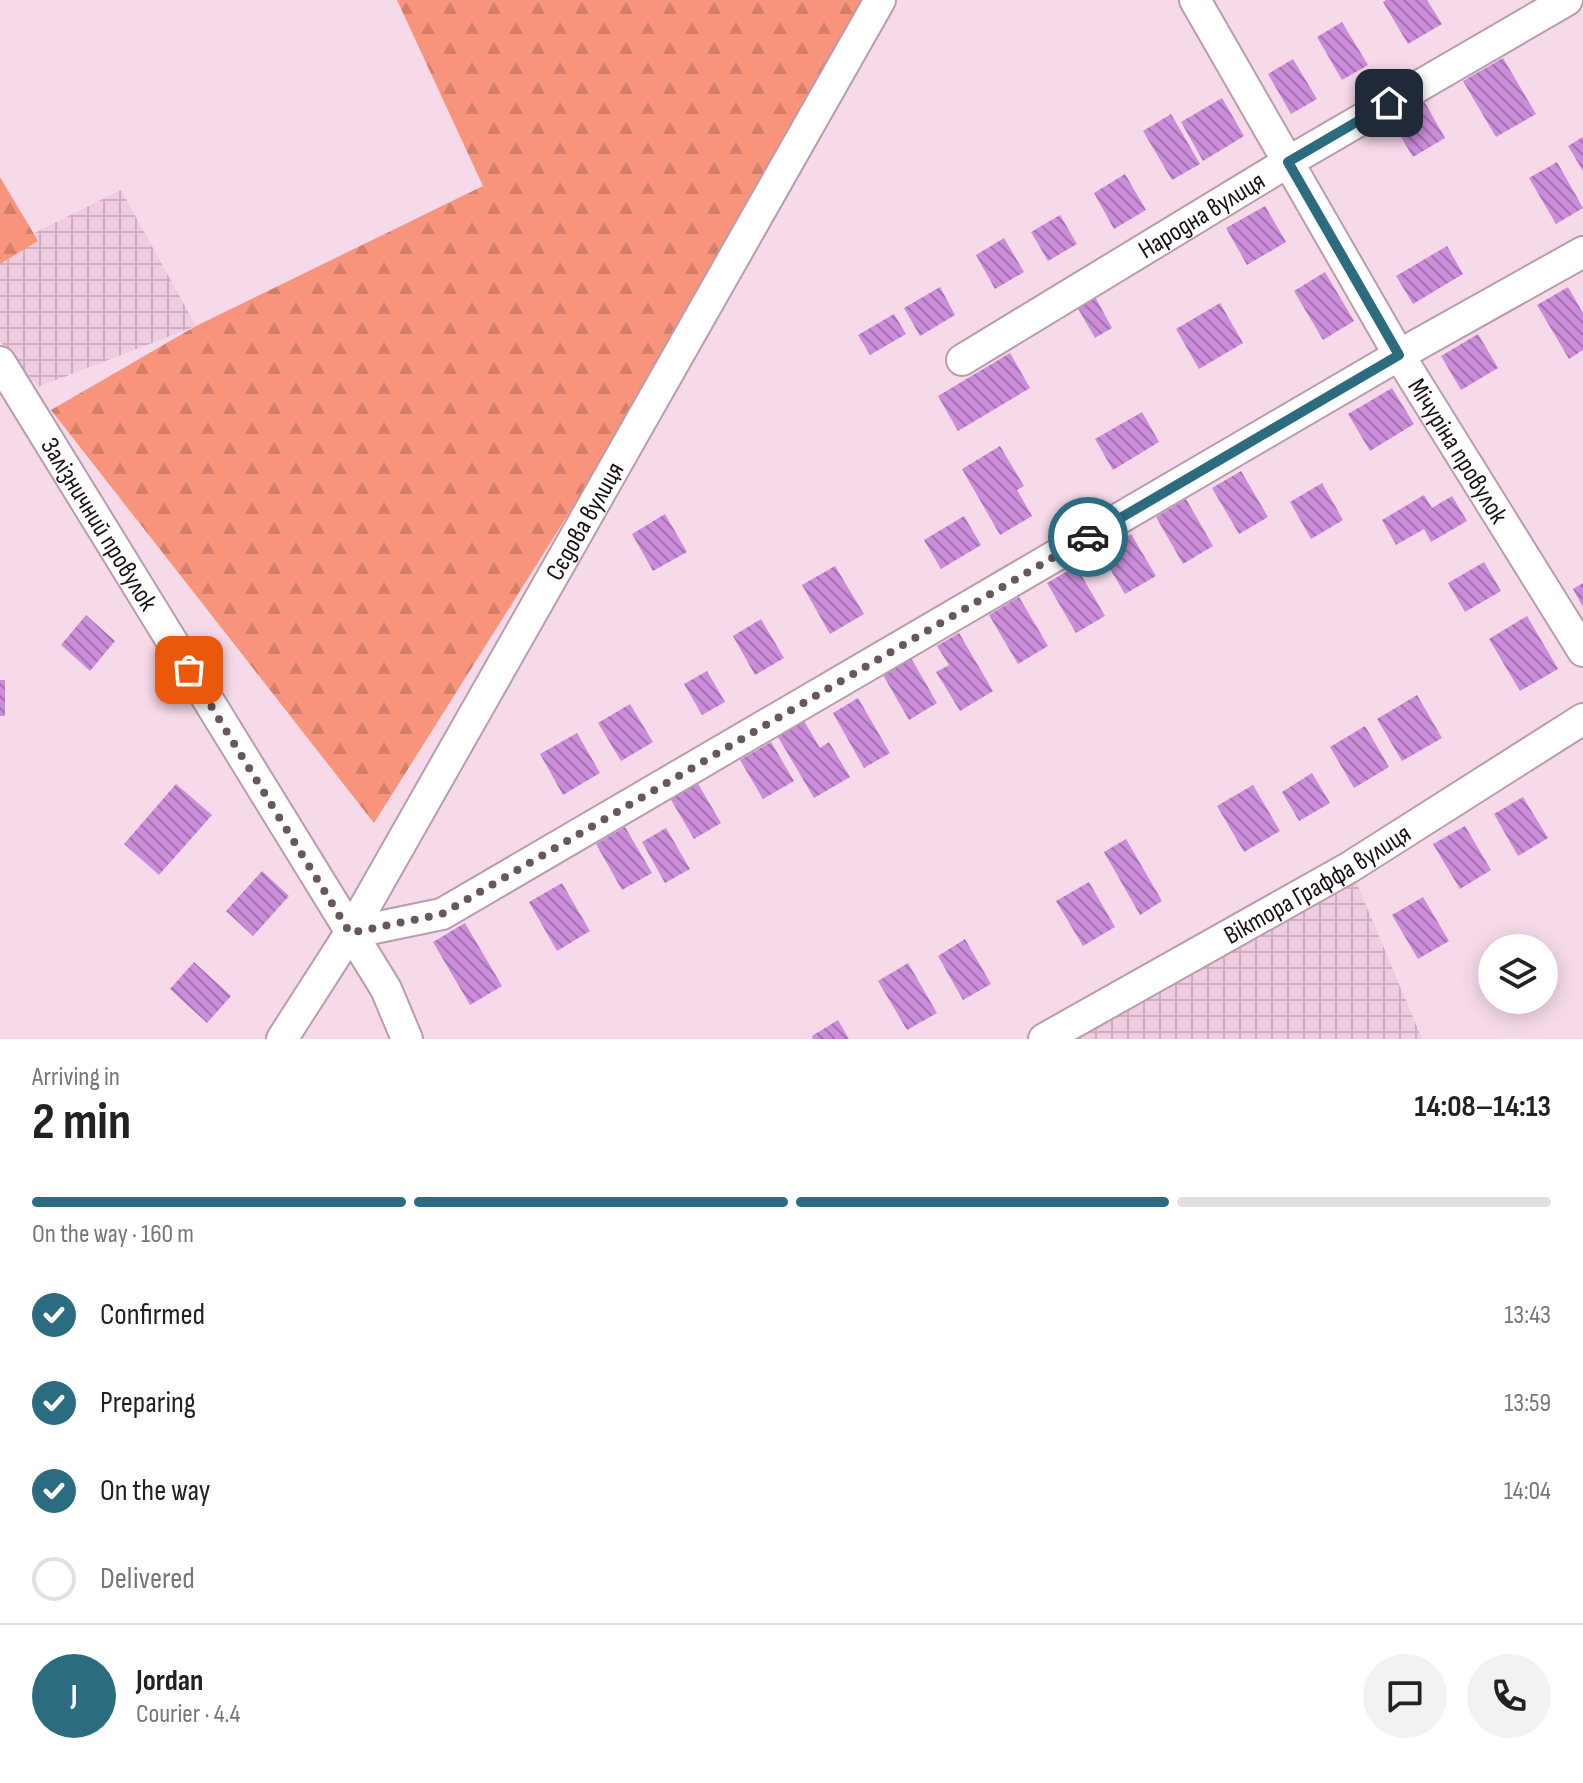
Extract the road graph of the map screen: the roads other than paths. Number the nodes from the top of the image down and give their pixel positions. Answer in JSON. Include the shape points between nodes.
{"nodes":[{"id":1,"x":880,"y":0,"type":"edge"},
{"id":2,"x":1195,"y":0,"type":"edge"},
{"id":3,"x":1567,"y":0,"type":"edge"},
{"id":4,"x":1288,"y":162,"type":"junction"},
{"id":5,"x":1583,"y":252,"type":"edge"},
{"id":6,"x":1399,"y":355,"type":"junction"},
{"id":7,"x":962,"y":360,"type":"dead end"},
{"id":8,"x":0,"y":362,"type":"edge"},
{"id":9,"x":1583,"y":651,"type":"edge"},
{"id":10,"x":1583,"y":719,"type":"edge"},
{"id":11,"x":350,"y":933,"type":"junction"},
{"id":12,"x":282,"y":1039,"type":"edge"},
{"id":13,"x":407,"y":1039,"type":"edge"},
{"id":14,"x":1044,"y":1039,"type":"edge"}],
"edges":[{"from":1,"to":11,"type":"street","name":"Сєдова вулиця"},
{"from":2,"to":4,"type":"street","name":"Мічуріна провулок"},
{"from":3,"to":4,"type":"street","name":"Народна вулиця"},
{"from":4,"to":6,"type":"street","name":"Мічуріна провулок"},
{"from":4,"to":7,"type":"street","name":"Народна вулиця"},
{"from":5,"to":6,"type":"street"},
{"from":6,"to":9,"type":"street","name":"Мічуріна провулок"},
{"from":6,"to":11,"type":"street","via":[[442,914]]},
{"from":8,"to":11,"type":"street","name":"Залізничний провулок"},
{"from":10,"to":14,"type":"street","name":"Віктора Граффа вулиця","via":[[1350,867]]},
{"from":11,"to":12,"type":"street","name":"Сєдова вулиця"},
{"from":11,"to":13,"type":"street","name":"Залізничний провулок","via":[[386,989]]}]}
